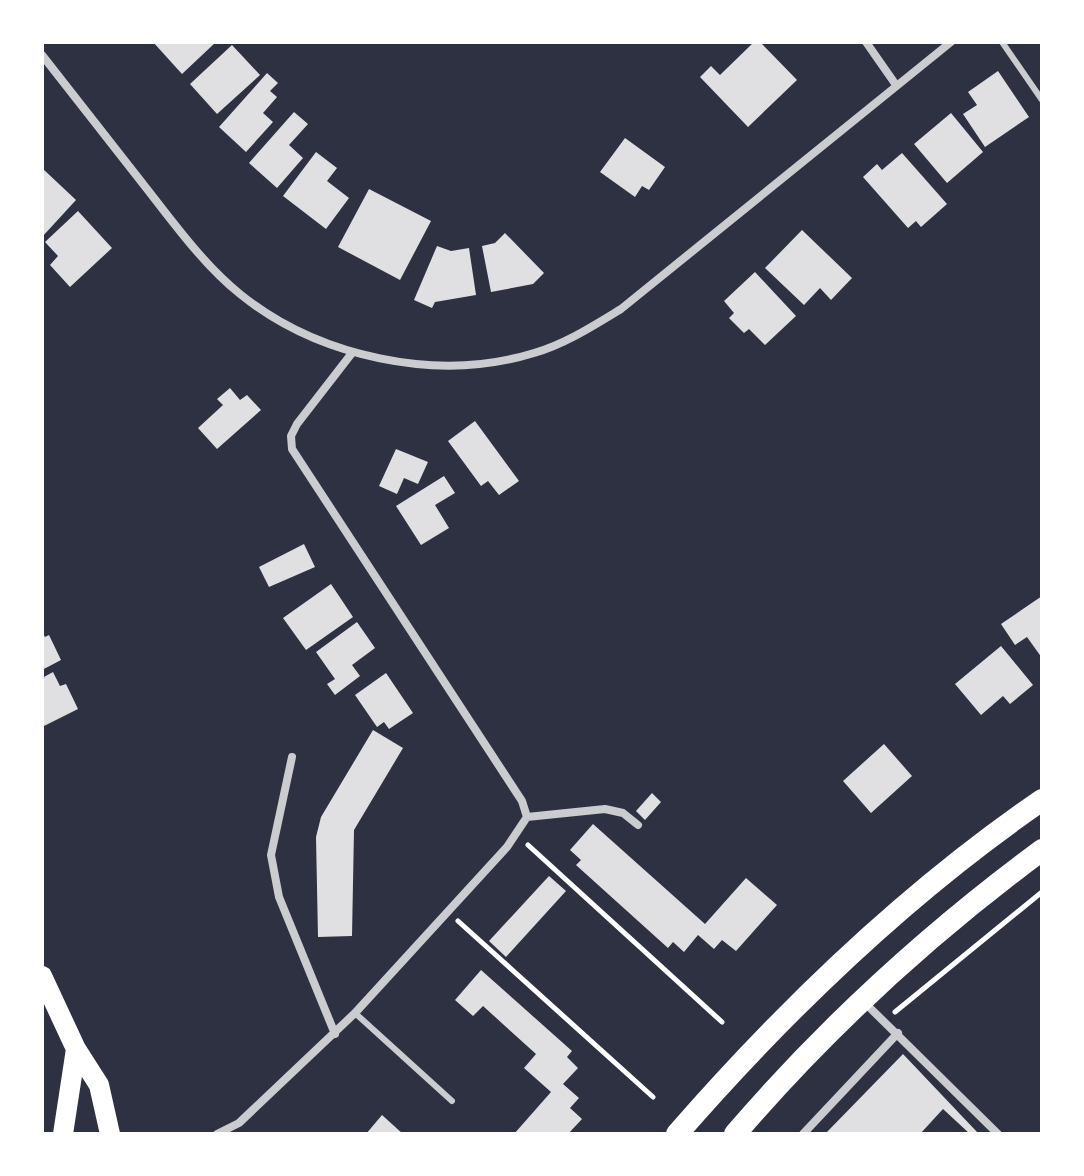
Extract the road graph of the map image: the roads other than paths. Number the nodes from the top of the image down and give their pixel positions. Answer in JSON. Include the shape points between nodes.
{"nodes":[{"id":1,"x":866,"y":42,"type":"edge"},
{"id":2,"x":951,"y":42,"type":"edge"},
{"id":3,"x":1002,"y":42,"type":"edge"},
{"id":4,"x":42,"y":55,"type":"edge"},
{"id":5,"x":896,"y":85,"type":"junction"},
{"id":6,"x":1042,"y":100,"type":"edge"},
{"id":7,"x":352,"y":353,"type":"junction"},
{"id":8,"x":292,"y":757,"type":"dead end"},
{"id":9,"x":1042,"y":800,"type":"edge"},
{"id":10,"x":527,"y":817,"type":"junction"},
{"id":11,"x":638,"y":825,"type":"dead end"},
{"id":12,"x":1042,"y":850,"type":"edge"},
{"id":13,"x":42,"y":976,"type":"edge"},
{"id":14,"x":864,"y":1001,"type":"junction"},
{"id":15,"x":355,"y":1013,"type":"junction"},
{"id":16,"x":898,"y":1033,"type":"junction"},
{"id":17,"x":335,"y":1034,"type":"junction"},
{"id":18,"x":76,"y":1049,"type":"junction"},
{"id":19,"x":452,"y":1101,"type":"dead end"},
{"id":20,"x":63,"y":1134,"type":"edge"},
{"id":21,"x":110,"y":1134,"type":"edge"},
{"id":22,"x":217,"y":1134,"type":"edge"},
{"id":23,"x":677,"y":1134,"type":"edge"},
{"id":24,"x":735,"y":1134,"type":"edge"},
{"id":25,"x":803,"y":1134,"type":"edge"},
{"id":26,"x":998,"y":1134,"type":"edge"}],
"edges":[{"from":1,"to":5,"type":"street"},
{"from":2,"to":5,"type":"street"},
{"from":3,"to":6,"type":"lane"},
{"from":4,"to":7,"type":"street","via":[[180,231],[239,294],[285,324]]},
{"from":5,"to":7,"type":"street","via":[[672,270],[575,336],[496,362],[423,363]]},
{"from":7,"to":10,"type":"street","via":[[297,424],[292,449],[522,801]]},
{"from":8,"to":17,"type":"street","via":[[271,855],[279,897]]},
{"from":9,"to":23,"type":"highway","via":[[810,989]]},
{"from":10,"to":11,"type":"street","via":[[605,809],[623,813]]},
{"from":10,"to":15,"type":"street"},
{"from":12,"to":14,"type":"highway","via":[[980,896]]},
{"from":13,"to":18,"type":"main road"},
{"from":14,"to":16,"type":"street"},
{"from":14,"to":24,"type":"highway"},
{"from":15,"to":17,"type":"street"},
{"from":15,"to":19,"type":"lane"},
{"from":16,"to":25,"type":"street"},
{"from":16,"to":26,"type":"street"},
{"from":17,"to":22,"type":"street","via":[[239,1123]]},
{"from":18,"to":20,"type":"main road"},
{"from":18,"to":21,"type":"main road","via":[[99,1085]]}]}
